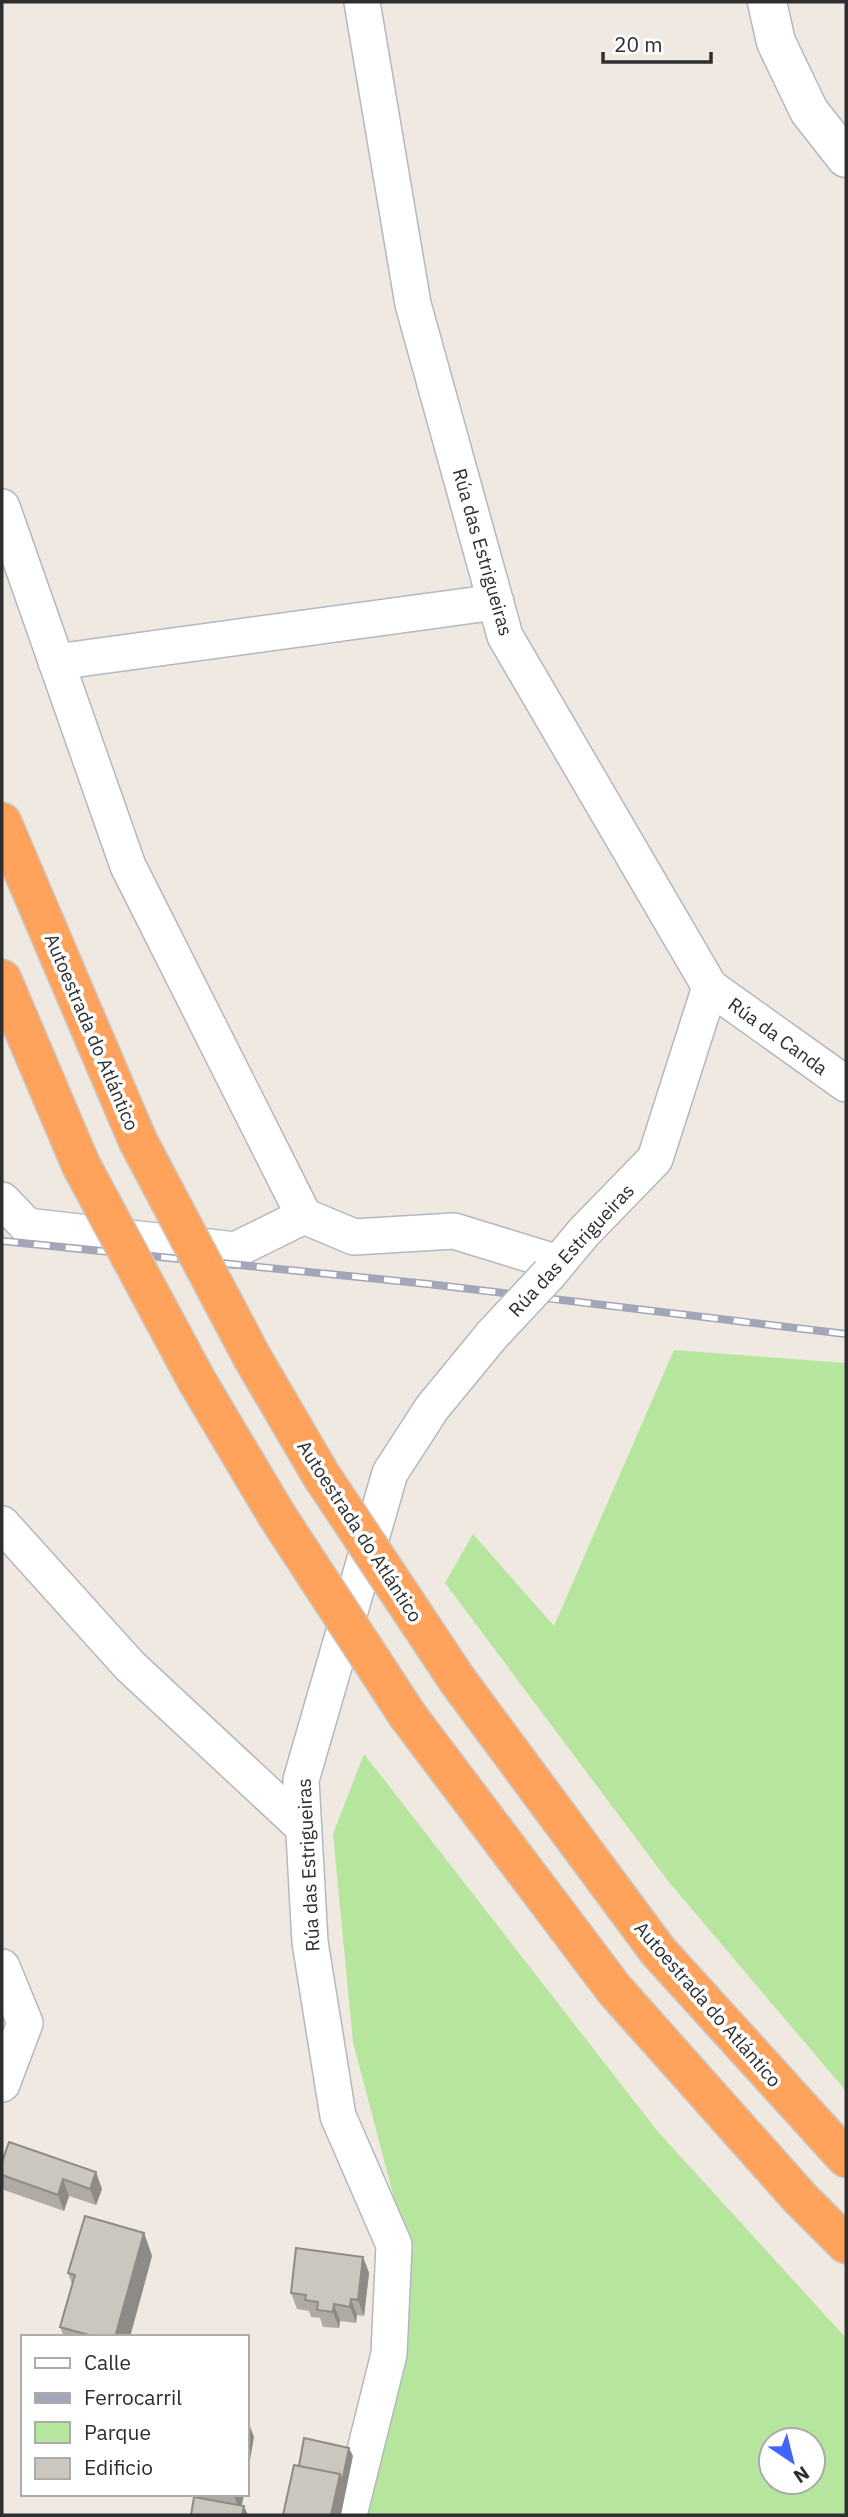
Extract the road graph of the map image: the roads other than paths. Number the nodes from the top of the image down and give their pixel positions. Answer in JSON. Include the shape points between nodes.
{"nodes":[{"id":1,"x":362,"y":2,"type":"edge"},
{"id":2,"x":766,"y":2,"type":"edge"},
{"id":3,"x":846,"y":158,"type":"edge"},
{"id":4,"x":2,"y":508,"type":"edge"},
{"id":5,"x":496,"y":602,"type":"junction"},
{"id":6,"x":57,"y":662,"type":"junction"},
{"id":7,"x":2,"y":822,"type":"edge"},
{"id":8,"x":2,"y":979,"type":"edge"},
{"id":9,"x":710,"y":987,"type":"junction"},
{"id":10,"x":846,"y":1084,"type":"edge"},
{"id":11,"x":2,"y":1200,"type":"edge"},
{"id":12,"x":304,"y":1216,"type":"junction"},
{"id":13,"x":554,"y":1269,"type":"junction"},
{"id":14,"x":2,"y":1524,"type":"edge"},
{"id":15,"x":304,"y":1828,"type":"junction"},
{"id":16,"x":2,"y":1968,"type":"edge"},
{"id":17,"x":2,"y":2084,"type":"edge"},
{"id":18,"x":846,"y":2158,"type":"edge"},
{"id":19,"x":846,"y":2244,"type":"edge"},
{"id":20,"x":349,"y":2515,"type":"edge"}],
"edges":[{"from":1,"to":5,"type":"street","name":"Rúa das Estrigueiras","via":[[413,304]]},
{"from":2,"to":3,"type":"street","via":[[776,42],[809,111]]},
{"from":4,"to":6,"type":"street"},
{"from":5,"to":6,"type":"street"},
{"from":5,"to":9,"type":"street","name":"Rúa das Estrigueiras","via":[[505,636]]},
{"from":6,"to":12,"type":"street","via":[[128,866]]},
{"from":7,"to":18,"type":"highway","name":"Autoestrada do Atlántico","bridge":true,"via":[[138,1141],[251,1357],[321,1475],[458,1681],[658,1951]]},
{"from":8,"to":19,"type":"highway","bridge":true,"via":[[81,1165],[197,1381],[276,1514],[408,1716],[614,1989]]},
{"from":9,"to":10,"type":"street","name":"Rúa da Canda"},
{"from":9,"to":13,"type":"street","name":"Rúa das Estrigueiras","via":[[655,1160]]},
{"from":11,"to":12,"type":"street","via":[[27,1226],[235,1250]]},
{"from":12,"to":13,"type":"street","via":[[354,1237],[454,1231]]},
{"from":13,"to":15,"type":"street","name":"Rúa das Estrigueiras","bridge":true,"via":[[432,1408],[390,1473],[301,1780]]},
{"from":14,"to":15,"type":"street","via":[[130,1666]]},
{"from":15,"to":20,"type":"street","name":"Rúa das Estrigueiras","via":[[310,1942],[338,2116],[394,2245],[389,2354]]},
{"from":16,"to":17,"type":"street","via":[[25,2023]]}]}
